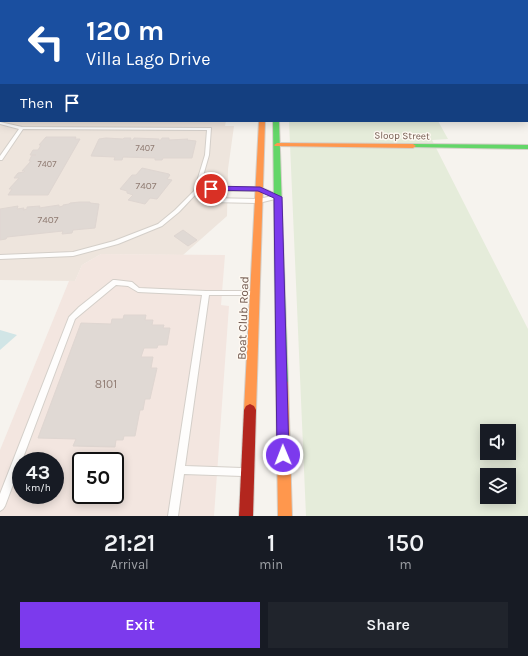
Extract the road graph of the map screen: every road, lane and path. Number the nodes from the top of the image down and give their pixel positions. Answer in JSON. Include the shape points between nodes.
{"nodes":[{"id":1,"x":262,"y":122,"type":"edge"},
{"id":2,"x":276,"y":122,"type":"edge"},
{"id":3,"x":0,"y":123,"type":"edge"},
{"id":4,"x":22,"y":128,"type":"junction"},
{"id":5,"x":277,"y":145,"type":"junction"},
{"id":6,"x":528,"y":147,"type":"edge"},
{"id":7,"x":0,"y":159,"type":"edge"},
{"id":8,"x":260,"y":189,"type":"junction"},
{"id":9,"x":196,"y":192,"type":"junction"},
{"id":10,"x":278,"y":197,"type":"junction"},
{"id":11,"x":259,"y":201,"type":"junction"},
{"id":12,"x":0,"y":256,"type":"edge"},
{"id":13,"x":206,"y":293,"type":"junction"},
{"id":14,"x":256,"y":293,"type":"junction"},
{"id":15,"x":180,"y":470,"type":"junction"},
{"id":16,"x":248,"y":472,"type":"junction"},
{"id":17,"x":0,"y":506,"type":"edge"},
{"id":18,"x":173,"y":516,"type":"edge"},
{"id":19,"x":246,"y":516,"type":"edge"},
{"id":20,"x":285,"y":516,"type":"edge"}],
"edges":[{"from":1,"to":8,"type":"main road","name":"Boat Club Road"},
{"from":2,"to":5,"type":"main road"},
{"from":3,"to":4,"type":"lane"},
{"from":4,"to":7,"type":"lane"},
{"from":4,"to":9,"type":"lane","via":[[209,128],[207,155]]},
{"from":5,"to":6,"type":"main road","name":"Sloop Street"},
{"from":5,"to":10,"type":"main road"},
{"from":8,"to":9,"type":"lane","via":[[211,189]]},
{"from":8,"to":10,"type":"lane"},
{"from":8,"to":11,"type":"main road","name":"Boat Club Road"},
{"from":9,"to":11,"type":"lane","via":[[210,200]]},
{"from":9,"to":12,"type":"lane","via":[[160,225],[116,243],[73,254]]},
{"from":10,"to":11,"type":"lane"},
{"from":10,"to":20,"type":"main road"},
{"from":11,"to":14,"type":"main road","name":"Boat Club Road"},
{"from":13,"to":14,"type":"lane"},
{"from":13,"to":15,"type":"lane"},
{"from":13,"to":17,"type":"lane","via":[[138,290],[130,284],[115,282],[72,317]]},
{"from":14,"to":16,"type":"main road","name":"Boat Club Road"},
{"from":15,"to":16,"type":"lane"},
{"from":15,"to":18,"type":"lane"},
{"from":16,"to":19,"type":"main road","name":"Boat Club Road"}]}
